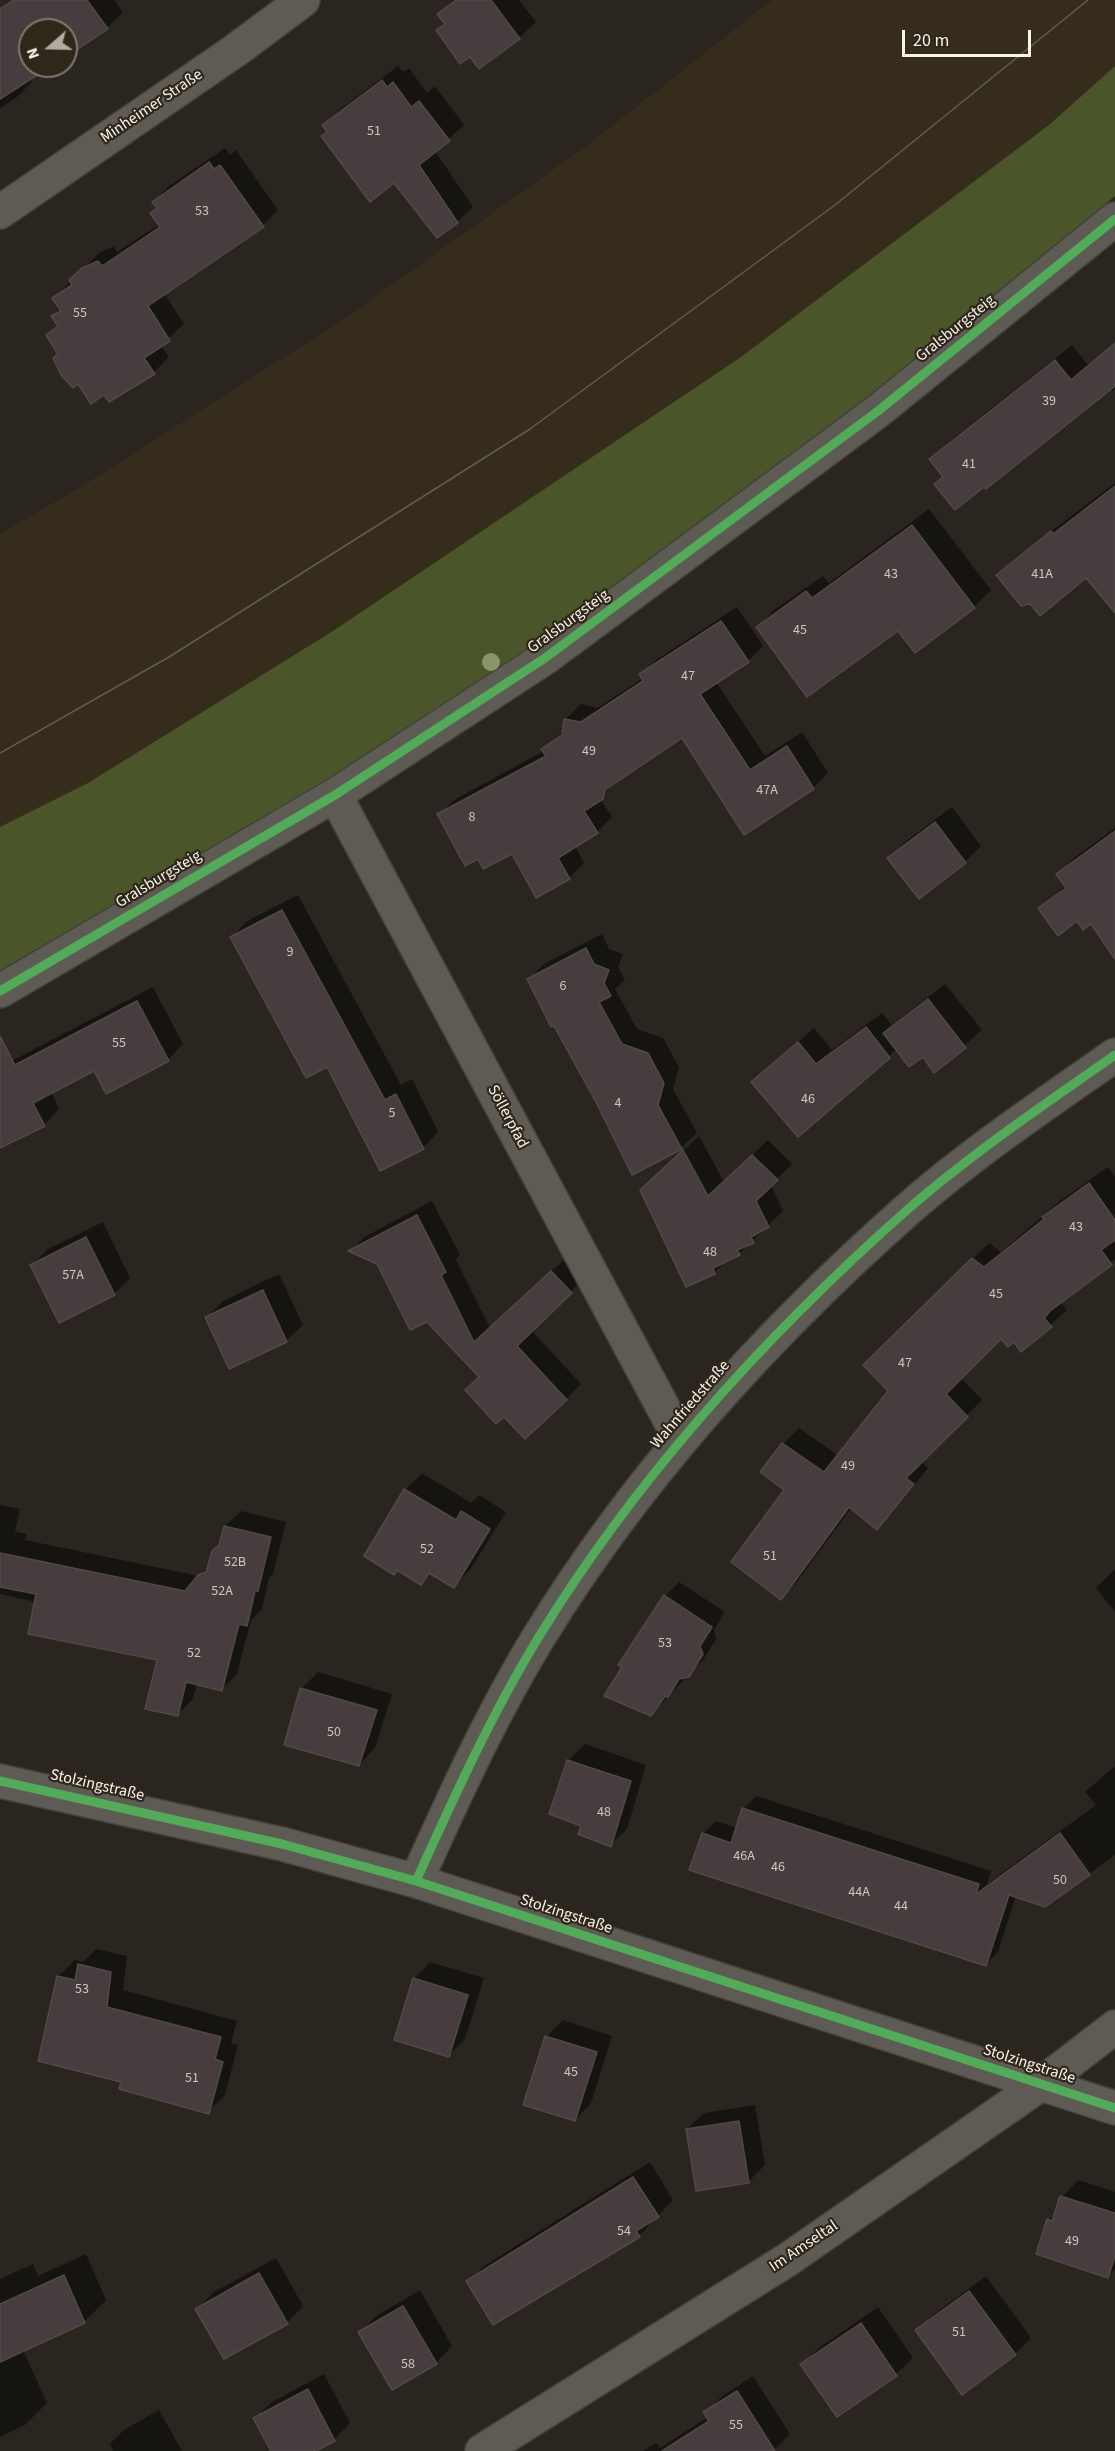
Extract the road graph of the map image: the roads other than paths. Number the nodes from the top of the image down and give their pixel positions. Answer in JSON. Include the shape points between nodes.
{"nodes":[{"id":1,"x":303,"y":0,"type":"edge"},
{"id":2,"x":0,"y":212,"type":"edge"},
{"id":3,"x":1115,"y":219,"type":"edge"},
{"id":4,"x":335,"y":795,"type":"junction"},
{"id":5,"x":0,"y":991,"type":"edge"},
{"id":6,"x":1115,"y":1055,"type":"edge"},
{"id":7,"x":680,"y":1439,"type":"junction"},
{"id":8,"x":0,"y":1781,"type":"edge"},
{"id":9,"x":416,"y":1881,"type":"junction"},
{"id":10,"x":1115,"y":2027,"type":"edge"},
{"id":11,"x":1041,"y":2084,"type":"junction"},
{"id":12,"x":1115,"y":2108,"type":"edge"},
{"id":13,"x":482,"y":2451,"type":"edge"}],
"edges":[{"from":1,"to":2,"type":"street","name":"Minheimer Straße"},
{"from":3,"to":4,"type":"street","name":"Gralsburgsteig","via":[[878,411],[724,527],[545,658]]},
{"from":4,"to":5,"type":"street","name":"Gralsburgsteig"},
{"from":4,"to":7,"type":"street","name":"Söllerpfad"},
{"from":6,"to":7,"type":"street","name":"Wahnfriedstraße","via":[[1000,1136],[909,1209],[796,1313]]},
{"from":7,"to":9,"type":"street","name":"Wahnfriedstraße","via":[[614,1525],[540,1635],[477,1748]]},
{"from":8,"to":9,"type":"street","name":"Stolzingstraße","via":[[282,1844]]},
{"from":9,"to":11,"type":"street","name":"Stolzingstraße"},
{"from":10,"to":11,"type":"street","name":"Im Amseltal"},
{"from":11,"to":12,"type":"street","name":"Stolzingstraße"},
{"from":11,"to":13,"type":"street","name":"Im Amseltal","via":[[787,2260]]}]}
